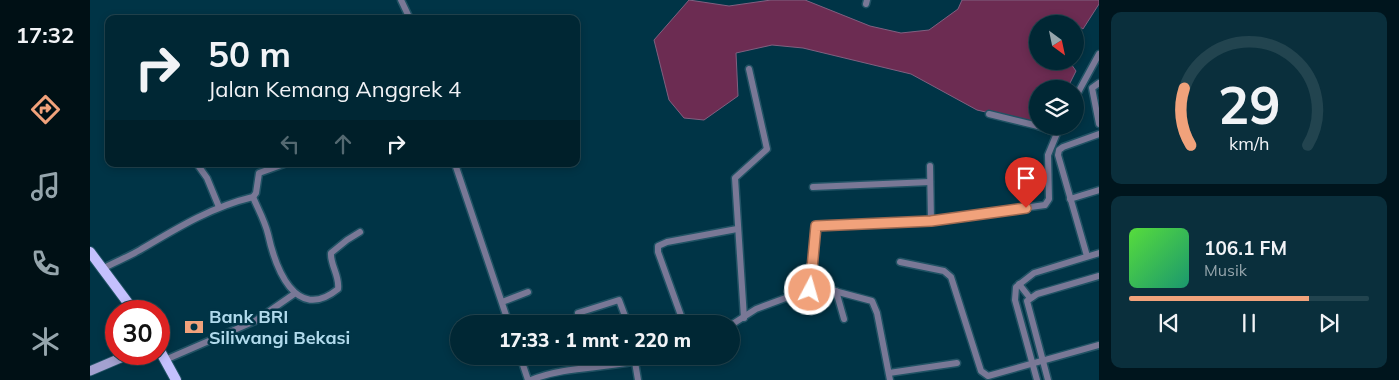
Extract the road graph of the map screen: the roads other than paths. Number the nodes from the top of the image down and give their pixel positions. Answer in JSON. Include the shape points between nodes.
{"nodes":[{"id":1,"x":401,"y":0,"type":"edge"},
{"id":2,"x":408,"y":15,"type":"edge"},
{"id":3,"x":1099,"y":54,"type":"edge"},
{"id":4,"x":749,"y":69,"type":"dead end"},
{"id":5,"x":1084,"y":82,"type":"edge"},
{"id":6,"x":1099,"y":83,"type":"edge"},
{"id":7,"x":989,"y":114,"type":"dead end"},
{"id":8,"x":1029,"y":124,"type":"edge"},
{"id":9,"x":1099,"y":124,"type":"edge"},
{"id":10,"x":1099,"y":134,"type":"edge"},
{"id":11,"x":1056,"y":135,"type":"edge"},
{"id":12,"x":930,"y":166,"type":"dead end"},
{"id":13,"x":199,"y":167,"type":"edge"},
{"id":14,"x":276,"y":167,"type":"edge"},
{"id":15,"x":456,"y":167,"type":"edge"},
{"id":16,"x":930,"y":182,"type":"junction"},
{"id":17,"x":814,"y":187,"type":"dead end"},
{"id":18,"x":1099,"y":190,"type":"edge"},
{"id":19,"x":253,"y":197,"type":"junction"},
{"id":20,"x":1070,"y":198,"type":"junction"},
{"id":21,"x":219,"y":207,"type":"junction"},
{"id":22,"x":931,"y":221,"type":"junction"},
{"id":23,"x":737,"y":229,"type":"junction"},
{"id":24,"x":360,"y":232,"type":"dead end"},
{"id":25,"x":90,"y":252,"type":"edge"},
{"id":26,"x":1099,"y":253,"type":"edge"},
{"id":27,"x":1087,"y":256,"type":"junction"},
{"id":28,"x":900,"y":262,"type":"dead end"},
{"id":29,"x":102,"y":269,"type":"junction"},
{"id":30,"x":1099,"y":276,"type":"edge"},
{"id":31,"x":1019,"y":284,"type":"junction"},
{"id":32,"x":812,"y":285,"type":"junction"},
{"id":33,"x":836,"y":290,"type":"junction"},
{"id":34,"x":528,"y":292,"type":"dead end"},
{"id":35,"x":294,"y":294,"type":"junction"},
{"id":36,"x":1030,"y":298,"type":"junction"},
{"id":37,"x":126,"y":300,"type":"edge"},
{"id":38,"x":502,"y":302,"type":"junction"},
{"id":39,"x":578,"y":313,"type":"dead end"},
{"id":40,"x":506,"y":315,"type":"edge"},
{"id":41,"x":625,"y":315,"type":"edge"},
{"id":42,"x":681,"y":315,"type":"edge"},
{"id":43,"x":744,"y":318,"type":"junction"},
{"id":44,"x":844,"y":319,"type":"dead end"},
{"id":45,"x":740,"y":320,"type":"edge"},
{"id":46,"x":1099,"y":345,"type":"edge"},
{"id":47,"x":170,"y":358,"type":"edge"},
{"id":48,"x":1043,"y":362,"type":"junction"},
{"id":49,"x":957,"y":363,"type":"dead end"},
{"id":50,"x":1033,"y":364,"type":"junction"},
{"id":51,"x":105,"y":365,"type":"edge"},
{"id":52,"x":168,"y":365,"type":"edge"},
{"id":53,"x":523,"y":365,"type":"edge"},
{"id":54,"x":606,"y":365,"type":"edge"},
{"id":55,"x":639,"y":365,"type":"edge"},
{"id":56,"x":90,"y":371,"type":"edge"},
{"id":57,"x":890,"y":376,"type":"edge"},
{"id":58,"x":176,"y":380,"type":"edge"},
{"id":59,"x":529,"y":380,"type":"edge"},
{"id":60,"x":638,"y":380,"type":"edge"},
{"id":61,"x":1038,"y":380,"type":"edge"},
{"id":62,"x":1048,"y":380,"type":"edge"}],
"edges":[{"from":1,"to":2,"type":"street"},
{"from":3,"to":5,"type":"street"},
{"from":4,"to":23,"type":"street","via":[[767,149],[735,177]]},
{"from":6,"to":9,"type":"street","via":[[1092,88]]},
{"from":7,"to":8,"type":"street"},
{"from":10,"to":20,"type":"street","via":[[1059,150]]},
{"from":11,"to":22,"type":"street","via":[[1048,155],[1049,199],[1045,205]]},
{"from":12,"to":16,"type":"street"},
{"from":13,"to":21,"type":"street"},
{"from":14,"to":19,"type":"street","via":[[259,173]]},
{"from":15,"to":38,"type":"street"},
{"from":16,"to":17,"type":"street"},
{"from":16,"to":22,"type":"street"},
{"from":18,"to":20,"type":"street"},
{"from":19,"to":21,"type":"street"},
{"from":19,"to":35,"type":"street","via":[[268,234],[272,254]]},
{"from":20,"to":27,"type":"street"},
{"from":21,"to":29,"type":"street","via":[[191,219]]},
{"from":22,"to":32,"type":"street","via":[[816,226]]},
{"from":23,"to":42,"type":"street","via":[[658,246]]},
{"from":23,"to":43,"type":"street"},
{"from":24,"to":35,"type":"street","via":[[331,253],[338,288],[312,299]]},
{"from":25,"to":29,"type":"main road"},
{"from":26,"to":27,"type":"street"},
{"from":27,"to":31,"type":"street","via":[[1034,273]]},
{"from":28,"to":50,"type":"street","via":[[944,271],[951,277],[984,374],[995,375]]},
{"from":29,"to":37,"type":"main road"},
{"from":30,"to":36,"type":"street"},
{"from":31,"to":36,"type":"street"},
{"from":31,"to":50,"type":"street","via":[[1015,300]]},
{"from":32,"to":33,"type":"street"},
{"from":32,"to":43,"type":"street","via":[[807,292],[756,309]]},
{"from":33,"to":44,"type":"street"},
{"from":33,"to":57,"type":"street","via":[[866,298],[874,305]]},
{"from":34,"to":38,"type":"street"},
{"from":35,"to":47,"type":"street","via":[[255,321]]},
{"from":36,"to":48,"type":"street","via":[[1026,303]]},
{"from":38,"to":40,"type":"street"},
{"from":39,"to":41,"type":"street","via":[[619,300]]},
{"from":43,"to":45,"type":"street"},
{"from":46,"to":48,"type":"street"},
{"from":48,"to":50,"type":"street"},
{"from":48,"to":62,"type":"street"},
{"from":49,"to":57,"type":"street"},
{"from":50,"to":61,"type":"street"},
{"from":51,"to":56,"type":"main road"},
{"from":52,"to":58,"type":"main road"},
{"from":53,"to":59,"type":"street"},
{"from":54,"to":59,"type":"street"},
{"from":55,"to":60,"type":"street"}]}
